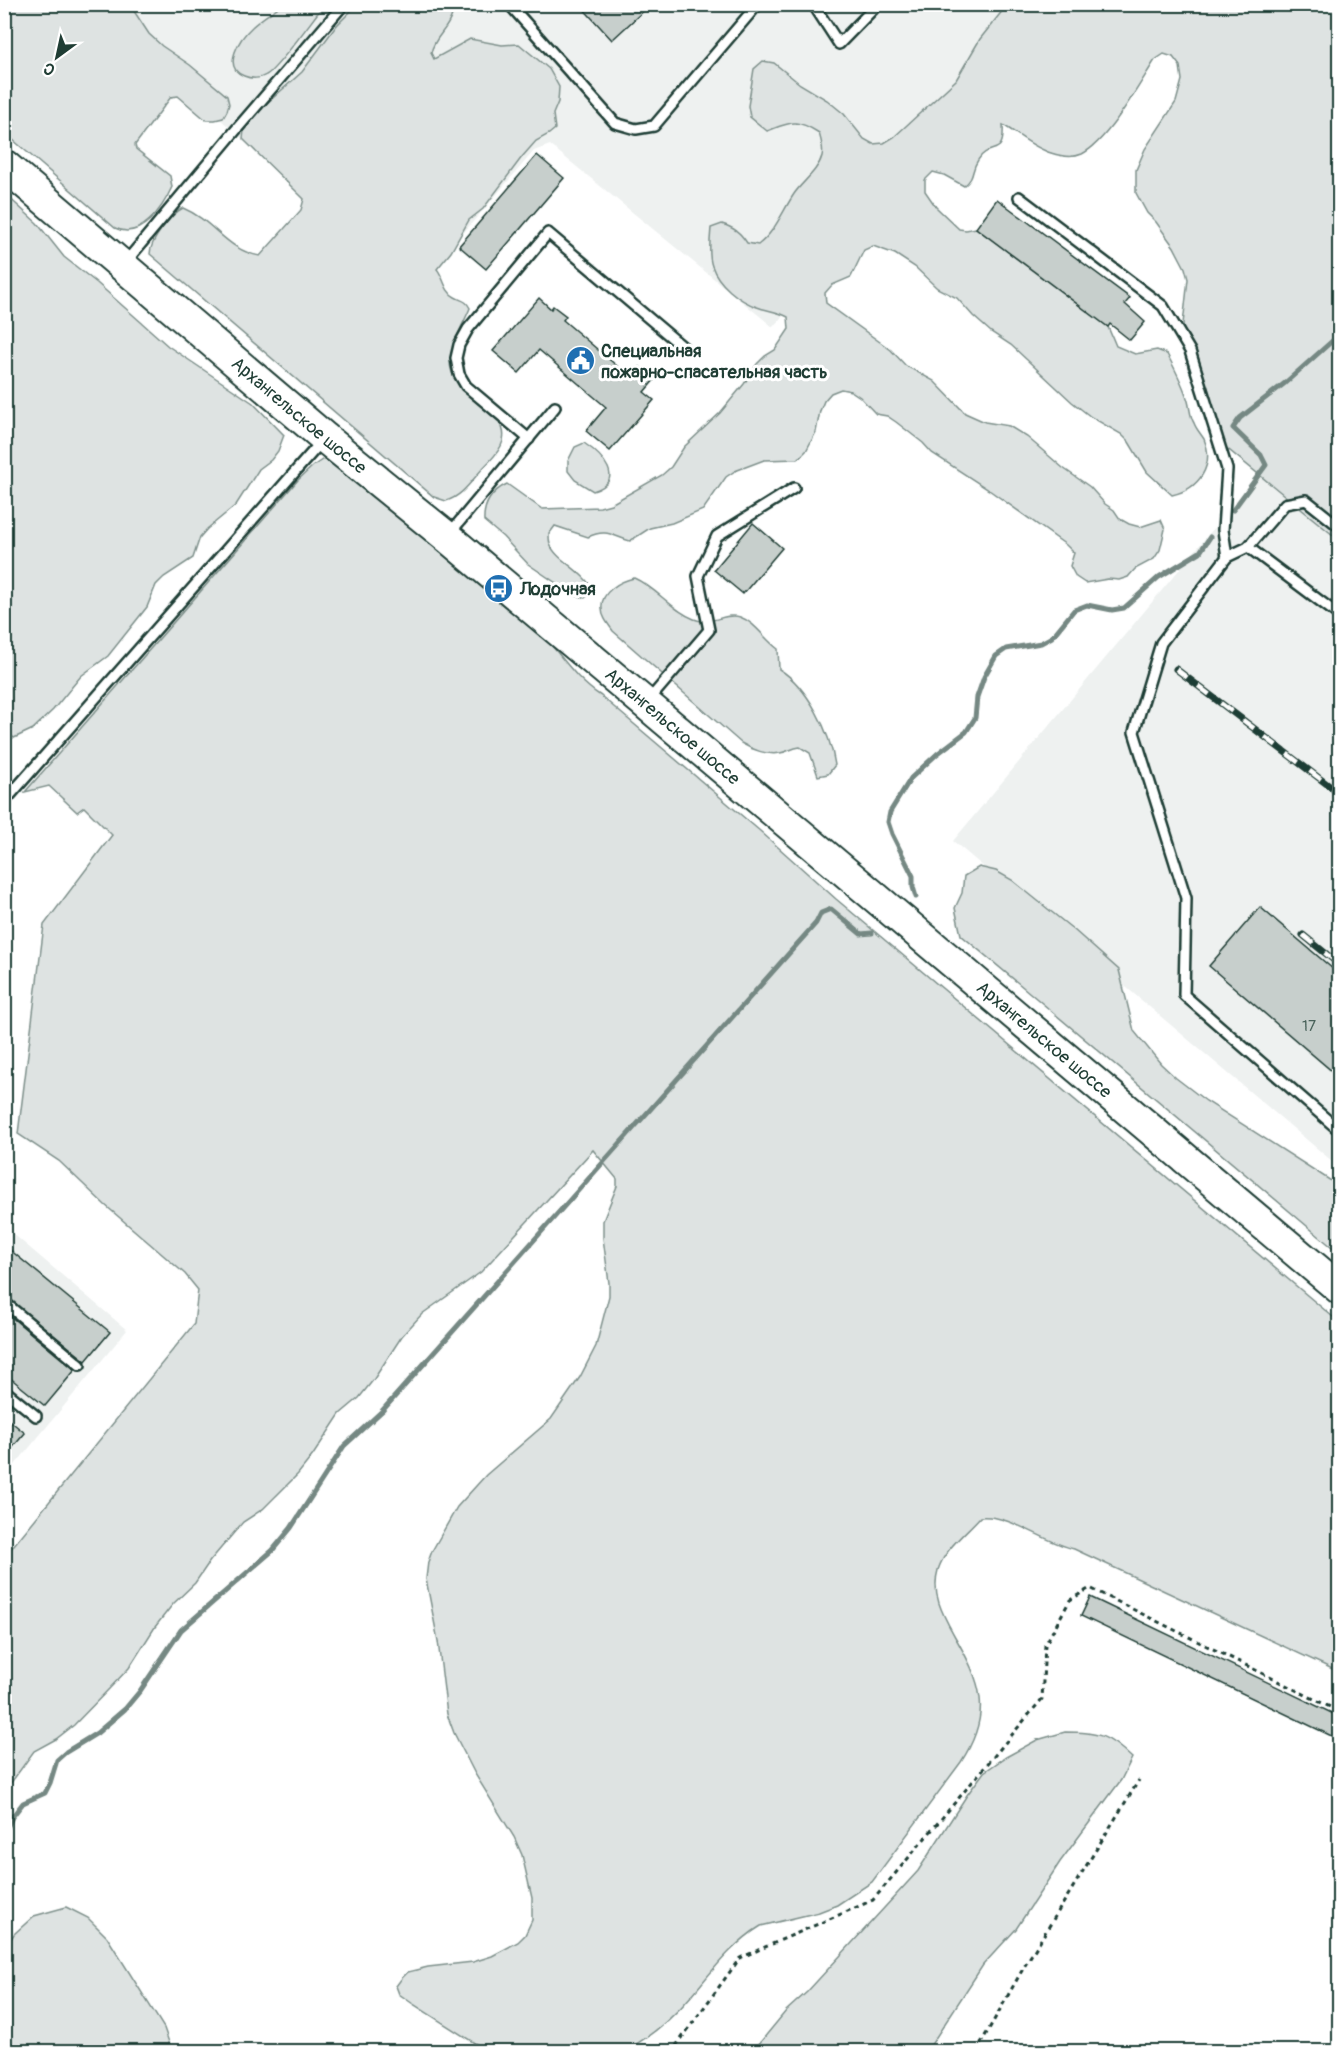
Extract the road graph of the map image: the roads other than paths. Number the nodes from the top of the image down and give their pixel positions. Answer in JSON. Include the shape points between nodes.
{"nodes":[{"id":1,"x":344,"y":4,"type":"edge"},
{"id":2,"x":509,"y":4,"type":"edge"},
{"id":3,"x":758,"y":4,"type":"edge"},
{"id":4,"x":813,"y":4,"type":"edge"},
{"id":5,"x":878,"y":4,"type":"edge"},
{"id":6,"x":4,"y":165,"type":"edge"},
{"id":7,"x":1019,"y":197,"type":"dead end"},
{"id":8,"x":124,"y":265,"type":"junction"},
{"id":9,"x":683,"y":347,"type":"dead end"},
{"id":10,"x":555,"y":407,"type":"dead end"},
{"id":11,"x":325,"y":438,"type":"junction"},
{"id":12,"x":529,"y":439,"type":"junction"},
{"id":13,"x":794,"y":488,"type":"dead end"},
{"id":14,"x":1340,"y":526,"type":"edge"},
{"id":15,"x":447,"y":537,"type":"junction"},
{"id":16,"x":1248,"y":547,"type":"junction"},
{"id":17,"x":1227,"y":557,"type":"junction"},
{"id":18,"x":1340,"y":616,"type":"edge"},
{"id":19,"x":646,"y":704,"type":"junction"},
{"id":20,"x":4,"y":802,"type":"edge"},
{"id":21,"x":1340,"y":1131,"type":"edge"},
{"id":22,"x":1340,"y":1289,"type":"edge"},
{"id":23,"x":4,"y":1302,"type":"edge"},
{"id":24,"x":80,"y":1365,"type":"dead end"},
{"id":25,"x":4,"y":1390,"type":"edge"},
{"id":26,"x":36,"y":1416,"type":"dead end"}],
"edges":[{"from":1,"to":8,"type":"lane"},
{"from":2,"to":3,"type":"lane","via":[[615,123],[636,129],[654,126]]},
{"from":4,"to":5,"type":"lane","via":[[839,44]]},
{"from":6,"to":8,"type":"main road","name":"Архангельское шоссе"},
{"from":7,"to":17,"type":"lane","via":[[1163,306],[1190,351],[1227,469],[1223,530]]},
{"from":8,"to":11,"type":"main road","name":"Архангельское шоссе"},
{"from":9,"to":12,"type":"lane","via":[[548,233],[468,329],[456,358],[466,386]]},
{"from":10,"to":12,"type":"lane"},
{"from":11,"to":15,"type":"main road","name":"Архангельское шоссе"},
{"from":11,"to":20,"type":"lane"},
{"from":12,"to":15,"type":"lane"},
{"from":13,"to":19,"type":"lane","via":[[717,536],[698,576],[709,630]]},
{"from":14,"to":16,"type":"lane","via":[[1306,500],[1285,504]]},
{"from":15,"to":19,"type":"main road","name":"Архангельское шоссе"},
{"from":16,"to":17,"type":"lane"},
{"from":16,"to":18,"type":"lane"},
{"from":17,"to":21,"type":"lane","via":[[1161,643],[1134,732],[1186,898],[1184,995]]},
{"from":19,"to":22,"type":"main road","name":"Архангельское шоссе"},
{"from":23,"to":24,"type":"lane"},
{"from":25,"to":26,"type":"lane"}]}
